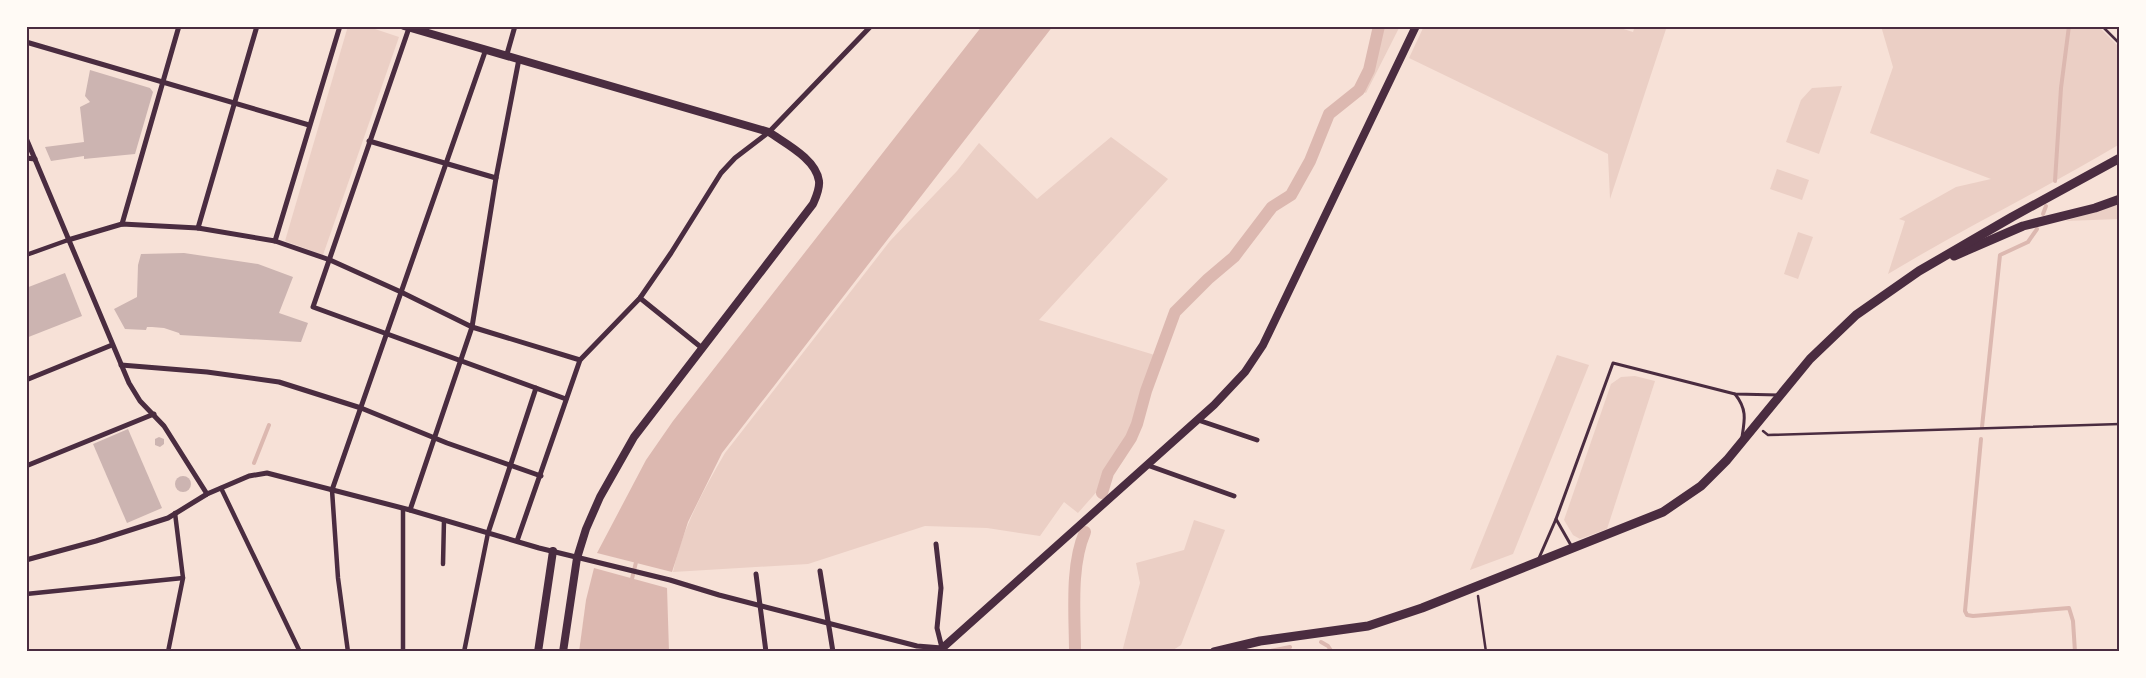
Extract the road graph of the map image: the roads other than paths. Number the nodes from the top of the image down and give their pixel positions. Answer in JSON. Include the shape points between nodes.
{"nodes":[{"id":1,"x":179,"y":26,"type":"edge"},
{"id":2,"x":257,"y":26,"type":"edge"},
{"id":3,"x":340,"y":26,"type":"edge"},
{"id":4,"x":515,"y":26,"type":"edge"},
{"id":5,"x":871,"y":26,"type":"edge"},
{"id":6,"x":1416,"y":26,"type":"edge"},
{"id":7,"x":407,"y":27,"type":"edge"},
{"id":8,"x":26,"y":42,"type":"edge"},
{"id":9,"x":486,"y":49,"type":"junction"},
{"id":10,"x":506,"y":54,"type":"junction"},
{"id":11,"x":519,"y":59,"type":"junction"},
{"id":12,"x":163,"y":81,"type":"junction"},
{"id":13,"x":235,"y":104,"type":"junction"},
{"id":14,"x":309,"y":125,"type":"junction"},
{"id":15,"x":769,"y":132,"type":"junction"},
{"id":16,"x":26,"y":138,"type":"edge"},
{"id":17,"x":369,"y":141,"type":"junction"},
{"id":18,"x":26,"y":158,"type":"edge"},
{"id":19,"x":2120,"y":158,"type":"edge"},
{"id":20,"x":35,"y":159,"type":"junction"},
{"id":21,"x":446,"y":165,"type":"junction"},
{"id":22,"x":496,"y":178,"type":"junction"},
{"id":23,"x":2120,"y":199,"type":"edge"},
{"id":24,"x":122,"y":224,"type":"junction"},
{"id":25,"x":198,"y":228,"type":"junction"},
{"id":26,"x":68,"y":240,"type":"junction"},
{"id":27,"x":275,"y":241,"type":"junction"},
{"id":28,"x":26,"y":255,"type":"edge"},
{"id":29,"x":330,"y":260,"type":"junction"},
{"id":30,"x":1919,"y":271,"type":"junction"},
{"id":31,"x":401,"y":292,"type":"junction"},
{"id":32,"x":640,"y":298,"type":"junction"},
{"id":33,"x":472,"y":327,"type":"junction"},
{"id":34,"x":387,"y":335,"type":"junction"},
{"id":35,"x":112,"y":345,"type":"junction"},
{"id":36,"x":702,"y":348,"type":"junction"},
{"id":37,"x":580,"y":360,"type":"junction"},
{"id":38,"x":462,"y":362,"type":"junction"},
{"id":39,"x":121,"y":365,"type":"junction"},
{"id":40,"x":26,"y":380,"type":"edge"},
{"id":41,"x":536,"y":388,"type":"junction"},
{"id":42,"x":1734,"y":394,"type":"junction"},
{"id":43,"x":1779,"y":395,"type":"junction"},
{"id":44,"x":566,"y":399,"type":"junction"},
{"id":45,"x":361,"y":408,"type":"junction"},
{"id":46,"x":154,"y":414,"type":"junction"},
{"id":47,"x":1198,"y":420,"type":"junction"},
{"id":48,"x":436,"y":438,"type":"junction"},
{"id":49,"x":1257,"y":440,"type":"dead end"},
{"id":50,"x":1741,"y":442,"type":"junction"},
{"id":51,"x":512,"y":465,"type":"junction"},
{"id":52,"x":1148,"y":465,"type":"junction"},
{"id":53,"x":26,"y":466,"type":"edge"},
{"id":54,"x":541,"y":476,"type":"junction"},
{"id":55,"x":221,"y":488,"type":"junction"},
{"id":56,"x":332,"y":490,"type":"junction"},
{"id":57,"x":207,"y":494,"type":"junction"},
{"id":58,"x":1234,"y":496,"type":"dead end"},
{"id":59,"x":403,"y":509,"type":"junction"},
{"id":60,"x":410,"y":510,"type":"junction"},
{"id":61,"x":175,"y":513,"type":"junction"},
{"id":62,"x":1556,"y":519,"type":"junction"},
{"id":63,"x":444,"y":520,"type":"junction"},
{"id":64,"x":488,"y":533,"type":"junction"},
{"id":65,"x":517,"y":541,"type":"junction"},
{"id":66,"x":936,"y":544,"type":"dead end"},
{"id":67,"x":1573,"y":548,"type":"junction"},
{"id":68,"x":553,"y":551,"type":"junction"},
{"id":69,"x":577,"y":558,"type":"junction"},
{"id":70,"x":26,"y":560,"type":"edge"},
{"id":71,"x":443,"y":564,"type":"dead end"},
{"id":72,"x":1537,"y":564,"type":"junction"},
{"id":73,"x":820,"y":571,"type":"dead end"},
{"id":74,"x":756,"y":574,"type":"dead end"},
{"id":75,"x":183,"y":578,"type":"junction"},
{"id":76,"x":26,"y":594,"type":"edge"},
{"id":77,"x":759,"y":605,"type":"junction"},
{"id":78,"x":829,"y":624,"type":"junction"},
{"id":79,"x":917,"y":649,"type":"edge"},
{"id":80,"x":940,"y":650,"type":"edge"},
{"id":81,"x":168,"y":652,"type":"edge"},
{"id":82,"x":300,"y":652,"type":"edge"},
{"id":83,"x":348,"y":652,"type":"edge"},
{"id":84,"x":403,"y":652,"type":"edge"},
{"id":85,"x":464,"y":652,"type":"edge"},
{"id":86,"x":538,"y":652,"type":"edge"},
{"id":87,"x":563,"y":652,"type":"edge"},
{"id":88,"x":766,"y":652,"type":"edge"},
{"id":89,"x":833,"y":652,"type":"edge"},
{"id":90,"x":1214,"y":652,"type":"edge"}],
"edges":[{"from":1,"to":12,"type":"street"},
{"from":2,"to":13,"type":"street"},
{"from":3,"to":14,"type":"street"},
{"from":4,"to":10,"type":"street"},
{"from":5,"to":15,"type":"street"},
{"from":6,"to":47,"type":"street","via":[[1263,345],[1245,372]]},
{"from":7,"to":9,"type":"street"},
{"from":7,"to":17,"type":"street"},
{"from":8,"to":12,"type":"street"},
{"from":9,"to":10,"type":"street"},
{"from":9,"to":21,"type":"street"},
{"from":10,"to":11,"type":"street"},
{"from":11,"to":15,"type":"street"},
{"from":11,"to":22,"type":"street"},
{"from":12,"to":13,"type":"street"},
{"from":12,"to":24,"type":"street"},
{"from":13,"to":14,"type":"street"},
{"from":13,"to":25,"type":"street"},
{"from":14,"to":27,"type":"street"},
{"from":15,"to":32,"type":"street","via":[[721,173]]},
{"from":15,"to":36,"type":"street","via":[[816,170],[818,190],[813,204]]},
{"from":16,"to":20,"type":"street"},
{"from":17,"to":21,"type":"street"},
{"from":17,"to":29,"type":"street"},
{"from":18,"to":20,"type":"street"},
{"from":19,"to":30,"type":"main road"},
{"from":20,"to":26,"type":"street"},
{"from":21,"to":22,"type":"street"},
{"from":21,"to":31,"type":"street"},
{"from":22,"to":33,"type":"street"},
{"from":23,"to":30,"type":"main road","via":[[2023,226]]},
{"from":24,"to":25,"type":"street"},
{"from":24,"to":26,"type":"street"},
{"from":25,"to":27,"type":"street"},
{"from":26,"to":28,"type":"street"},
{"from":26,"to":35,"type":"street"},
{"from":27,"to":29,"type":"street"},
{"from":29,"to":31,"type":"street"},
{"from":29,"to":34,"type":"street","via":[[313,307]]},
{"from":30,"to":43,"type":"main road","via":[[1856,315],[1810,359]]},
{"from":31,"to":33,"type":"street"},
{"from":31,"to":34,"type":"street"},
{"from":32,"to":36,"type":"street"},
{"from":32,"to":37,"type":"street"},
{"from":33,"to":37,"type":"street"},
{"from":33,"to":38,"type":"street"},
{"from":34,"to":38,"type":"street"},
{"from":34,"to":45,"type":"street"},
{"from":35,"to":39,"type":"street"},
{"from":35,"to":40,"type":"street"},
{"from":36,"to":69,"type":"street","via":[[634,437],[600,497]]},
{"from":37,"to":44,"type":"street"},
{"from":38,"to":41,"type":"street"},
{"from":38,"to":48,"type":"street"},
{"from":39,"to":45,"type":"street","via":[[279,382]]},
{"from":39,"to":46,"type":"street","via":[[140,401]]},
{"from":41,"to":44,"type":"street"},
{"from":41,"to":51,"type":"street"},
{"from":42,"to":43,"type":"lane"},
{"from":42,"to":50,"type":"lane","via":[[1744,407],[1746,416]]},
{"from":42,"to":62,"type":"lane","via":[[1613,363]]},
{"from":43,"to":50,"type":"main road"},
{"from":44,"to":54,"type":"street"},
{"from":45,"to":48,"type":"street"},
{"from":45,"to":56,"type":"street"},
{"from":46,"to":53,"type":"street"},
{"from":46,"to":57,"type":"street"},
{"from":47,"to":49,"type":"street"},
{"from":47,"to":52,"type":"street"},
{"from":48,"to":51,"type":"street"},
{"from":48,"to":60,"type":"street"},
{"from":50,"to":67,"type":"main road","via":[[1727,460],[1684,499],[1663,512]]},
{"from":51,"to":54,"type":"street"},
{"from":51,"to":64,"type":"street"},
{"from":52,"to":58,"type":"street"},
{"from":52,"to":80,"type":"street"},
{"from":54,"to":65,"type":"street"},
{"from":55,"to":56,"type":"street","via":[[249,476],[267,473]]},
{"from":55,"to":57,"type":"street"},
{"from":55,"to":82,"type":"street"},
{"from":56,"to":59,"type":"street"},
{"from":56,"to":83,"type":"street","via":[[338,578]]},
{"from":57,"to":61,"type":"street"},
{"from":59,"to":60,"type":"street"},
{"from":59,"to":84,"type":"street"},
{"from":60,"to":63,"type":"street"},
{"from":61,"to":70,"type":"street","via":[[116,535]]},
{"from":61,"to":75,"type":"street"},
{"from":62,"to":67,"type":"lane"},
{"from":62,"to":72,"type":"lane"},
{"from":63,"to":64,"type":"street"},
{"from":63,"to":71,"type":"street"},
{"from":64,"to":65,"type":"street"},
{"from":64,"to":85,"type":"street"},
{"from":65,"to":68,"type":"street"},
{"from":66,"to":80,"type":"street","via":[[941,588],[937,628]]},
{"from":67,"to":72,"type":"main road"},
{"from":68,"to":69,"type":"street"},
{"from":68,"to":86,"type":"street"},
{"from":69,"to":77,"type":"street"},
{"from":69,"to":87,"type":"street"},
{"from":72,"to":90,"type":"main road","via":[[1368,626],[1260,641]]},
{"from":73,"to":78,"type":"street"},
{"from":74,"to":77,"type":"street"},
{"from":75,"to":76,"type":"street"},
{"from":75,"to":81,"type":"street"},
{"from":77,"to":78,"type":"street"},
{"from":77,"to":88,"type":"street"},
{"from":78,"to":79,"type":"street"},
{"from":78,"to":89,"type":"street"},
{"from":79,"to":80,"type":"street"}]}
